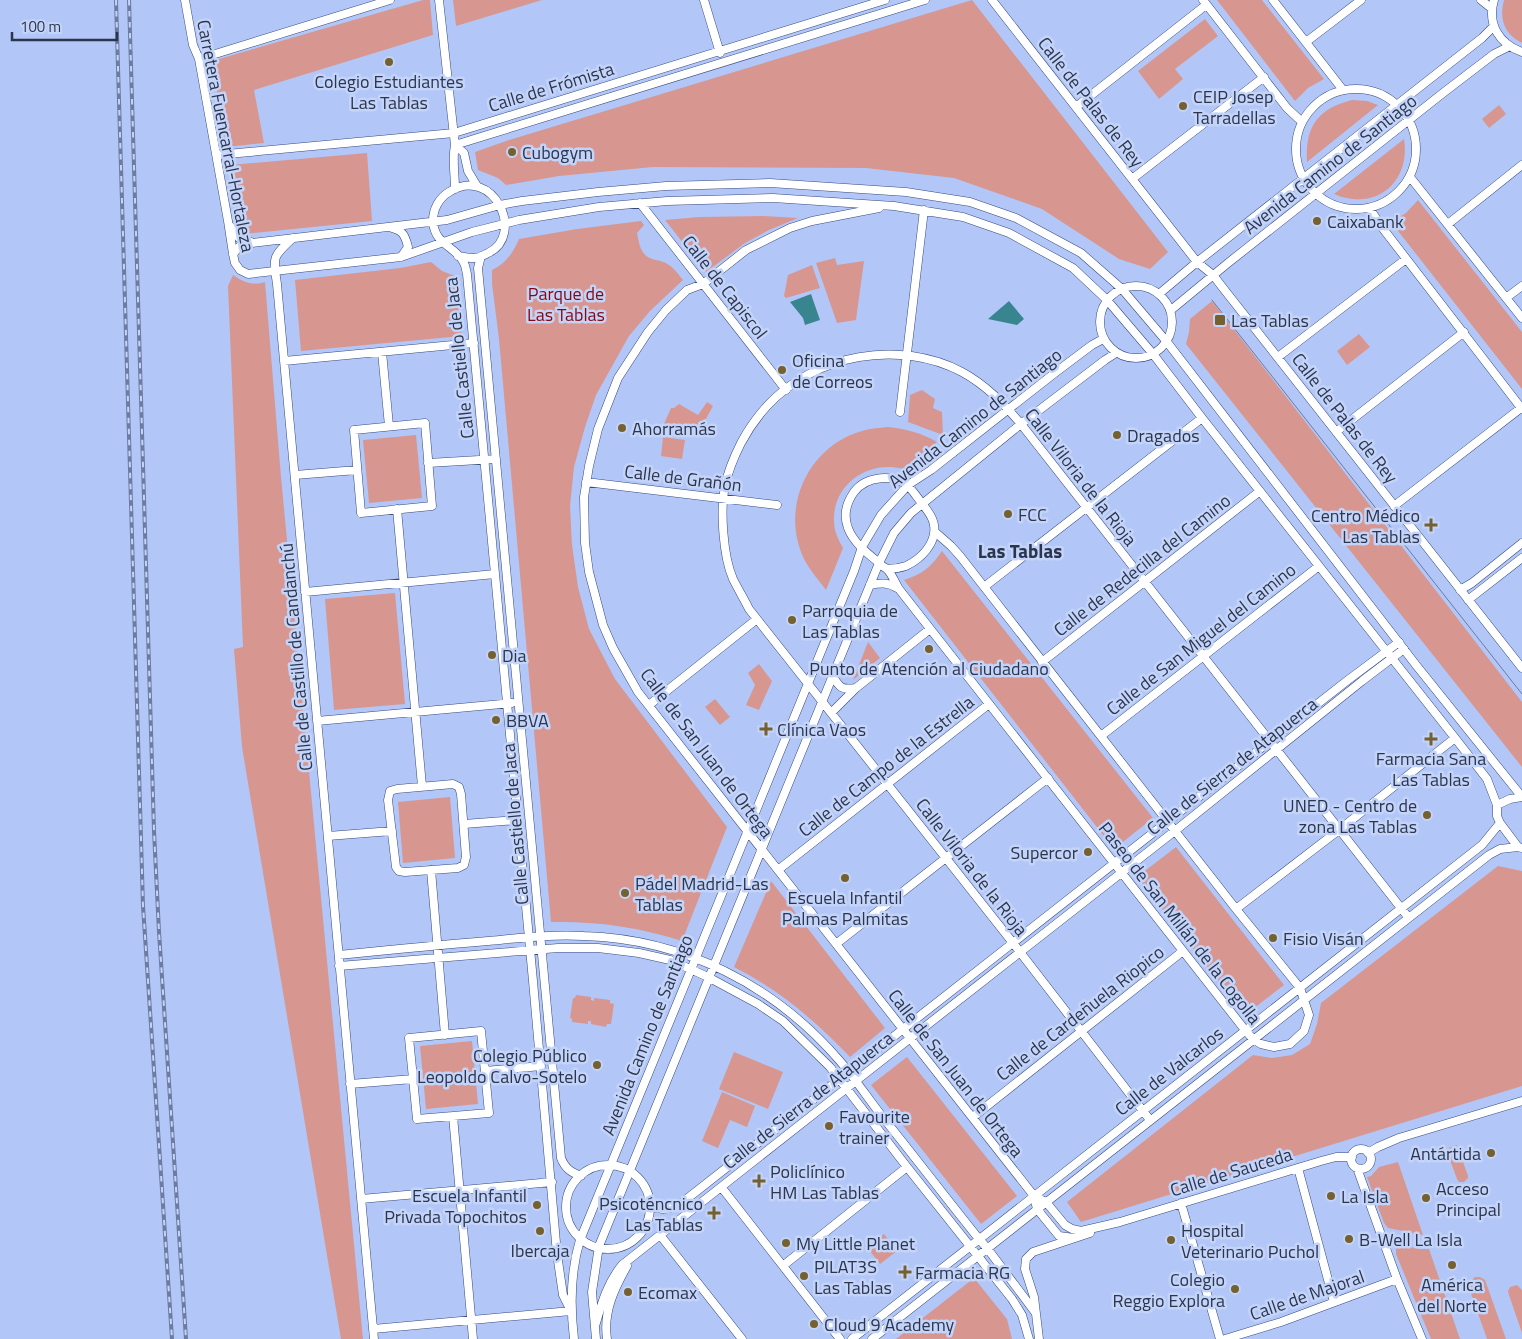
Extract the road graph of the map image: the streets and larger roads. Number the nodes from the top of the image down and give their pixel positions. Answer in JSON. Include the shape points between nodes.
{"nodes":[{"id":1,"x":185,"y":0,"type":"edge"},
{"id":2,"x":390,"y":0,"type":"edge"},
{"id":3,"x":439,"y":0,"type":"edge"},
{"id":4,"x":704,"y":0,"type":"edge"},
{"id":5,"x":886,"y":0,"type":"edge"},
{"id":6,"x":925,"y":0,"type":"edge"},
{"id":7,"x":992,"y":0,"type":"edge"},
{"id":8,"x":1273,"y":0,"type":"edge"},
{"id":9,"x":1361,"y":0,"type":"edge"},
{"id":10,"x":1481,"y":0,"type":"edge"},
{"id":11,"x":1205,"y":3,"type":"edge"},
{"id":12,"x":1492,"y":4,"type":"edge"},
{"id":13,"x":1494,"y":27,"type":"junction"},
{"id":14,"x":1306,"y":42,"type":"junction"},
{"id":15,"x":1510,"y":46,"type":"junction"},
{"id":16,"x":719,"y":50,"type":"junction"},
{"id":17,"x":1522,"y":52,"type":"edge"},
{"id":18,"x":199,"y":59,"type":"junction"},
{"id":19,"x":722,"y":62,"type":"junction"},
{"id":20,"x":1264,"y":76,"type":"junction"},
{"id":21,"x":1343,"y":90,"type":"junction"},
{"id":22,"x":1396,"y":106,"type":"junction"},
{"id":23,"x":1076,"y":107,"type":"junction"},
{"id":24,"x":1302,"y":122,"type":"junction"},
{"id":25,"x":1407,"y":122,"type":"junction"},
{"id":26,"x":454,"y":133,"type":"junction"},
{"id":27,"x":455,"y":145,"type":"junction"},
{"id":28,"x":217,"y":155,"type":"junction"},
{"id":29,"x":1522,"y":165,"type":"edge"},
{"id":30,"x":1410,"y":177,"type":"junction"},
{"id":31,"x":1304,"y":178,"type":"junction"},
{"id":32,"x":1132,"y":179,"type":"junction"},
{"id":33,"x":477,"y":186,"type":"junction"},
{"id":34,"x":455,"y":189,"type":"junction"},
{"id":35,"x":1316,"y":194,"type":"junction"},
{"id":36,"x":640,"y":203,"type":"junction"},
{"id":37,"x":500,"y":205,"type":"junction"},
{"id":38,"x":894,"y":206,"type":"junction"},
{"id":39,"x":1370,"y":209,"type":"junction"},
{"id":40,"x":924,"y":210,"type":"junction"},
{"id":41,"x":433,"y":221,"type":"junction"},
{"id":42,"x":504,"y":223,"type":"junction"},
{"id":43,"x":228,"y":224,"type":"junction"},
{"id":44,"x":1448,"y":224,"type":"junction"},
{"id":45,"x":390,"y":227,"type":"junction"},
{"id":46,"x":293,"y":238,"type":"junction"},
{"id":47,"x":442,"y":242,"type":"junction"},
{"id":48,"x":252,"y":243,"type":"junction"},
{"id":49,"x":233,"y":254,"type":"junction"},
{"id":50,"x":458,"y":256,"type":"junction"},
{"id":51,"x":481,"y":256,"type":"junction"},
{"id":52,"x":401,"y":257,"type":"junction"},
{"id":53,"x":1406,"y":258,"type":"junction"},
{"id":54,"x":1197,"y":262,"type":"junction"},
{"id":55,"x":275,"y":272,"type":"junction"},
{"id":56,"x":1213,"y":275,"type":"junction"},
{"id":57,"x":702,"y":284,"type":"junction"},
{"id":58,"x":1522,"y":286,"type":"edge"},
{"id":59,"x":1122,"y":289,"type":"junction"},
{"id":60,"x":1159,"y":294,"type":"junction"},
{"id":61,"x":1506,"y":298,"type":"junction"},
{"id":62,"x":1107,"y":300,"type":"junction"},
{"id":63,"x":1171,"y":310,"type":"junction"},
{"id":64,"x":1522,"y":318,"type":"edge"},
{"id":65,"x":1464,"y":332,"type":"junction"},
{"id":66,"x":1104,"y":338,"type":"junction"},
{"id":67,"x":1167,"y":342,"type":"junction"},
{"id":68,"x":474,"y":343,"type":"junction"},
{"id":69,"x":382,"y":352,"type":"junction"},
{"id":70,"x":1116,"y":353,"type":"junction"},
{"id":71,"x":1153,"y":354,"type":"junction"},
{"id":72,"x":906,"y":356,"type":"junction"},
{"id":73,"x":1278,"y":357,"type":"junction"},
{"id":74,"x":284,"y":361,"type":"junction"},
{"id":75,"x":786,"y":390,"type":"junction"},
{"id":76,"x":1522,"y":408,"type":"edge"},
{"id":77,"x":1009,"y":409,"type":"junction"},
{"id":78,"x":900,"y":412,"type":"dead end"},
{"id":79,"x":1202,"y":418,"type":"junction"},
{"id":80,"x":1021,"y":424,"type":"junction"},
{"id":81,"x":389,"y":426,"type":"junction"},
{"id":82,"x":1336,"y":432,"type":"junction"},
{"id":83,"x":484,"y":459,"type":"junction"},
{"id":84,"x":496,"y":459,"type":"junction"},
{"id":85,"x":428,"y":464,"type":"junction"},
{"id":86,"x":358,"y":470,"type":"junction"},
{"id":87,"x":294,"y":476,"type":"junction"},
{"id":88,"x":586,"y":482,"type":"junction"},
{"id":89,"x":908,"y":486,"type":"junction"},
{"id":90,"x":1260,"y":491,"type":"junction"},
{"id":91,"x":724,"y":498,"type":"junction"},
{"id":92,"x":922,"y":504,"type":"junction"},
{"id":93,"x":777,"y":505,"type":"dead end"},
{"id":94,"x":1394,"y":506,"type":"junction"},
{"id":95,"x":1086,"y":508,"type":"junction"},
{"id":96,"x":397,"y":510,"type":"junction"},
{"id":97,"x":934,"y":532,"type":"junction"},
{"id":98,"x":1522,"y":543,"type":"edge"},
{"id":99,"x":862,"y":547,"type":"junction"},
{"id":100,"x":1522,"y":558,"type":"edge"},
{"id":101,"x":878,"y":563,"type":"junction"},
{"id":102,"x":1319,"y":566,"type":"junction"},
{"id":103,"x":887,"y":570,"type":"junction"},
{"id":104,"x":495,"y":574,"type":"junction"},
{"id":105,"x":404,"y":582,"type":"junction"},
{"id":106,"x":1145,"y":582,"type":"junction"},
{"id":107,"x":870,"y":585,"type":"junction"},
{"id":108,"x":984,"y":587,"type":"junction"},
{"id":109,"x":899,"y":589,"type":"junction"},
{"id":110,"x":1460,"y":590,"type":"junction"},
{"id":111,"x":305,"y":592,"type":"junction"},
{"id":112,"x":1468,"y":600,"type":"junction"},
{"id":113,"x":757,"y":619,"type":"junction"},
{"id":114,"x":930,"y":629,"type":"junction"},
{"id":115,"x":1399,"y":642,"type":"junction"},
{"id":116,"x":1404,"y":650,"type":"junction"},
{"id":117,"x":1387,"y":652,"type":"junction"},
{"id":118,"x":1203,"y":656,"type":"junction"},
{"id":119,"x":1392,"y":659,"type":"junction"},
{"id":120,"x":1042,"y":662,"type":"junction"},
{"id":121,"x":1522,"y":668,"type":"edge"},
{"id":122,"x":832,"y":675,"type":"junction"},
{"id":123,"x":808,"y":683,"type":"junction"},
{"id":124,"x":856,"y":688,"type":"junction"},
{"id":125,"x":822,"y":701,"type":"junction"},
{"id":126,"x":519,"y":703,"type":"junction"},
{"id":127,"x":507,"y":704,"type":"junction"},
{"id":128,"x":989,"y":704,"type":"junction"},
{"id":129,"x":649,"y":705,"type":"junction"},
{"id":130,"x":416,"y":712,"type":"junction"},
{"id":131,"x":831,"y":713,"type":"junction"},
{"id":132,"x":317,"y":721,"type":"junction"},
{"id":133,"x":1101,"y":736,"type":"junction"},
{"id":134,"x":1455,"y":738,"type":"junction"},
{"id":135,"x":1270,"y":741,"type":"junction"},
{"id":136,"x":1277,"y":750,"type":"junction"},
{"id":137,"x":1048,"y":778,"type":"junction"},
{"id":138,"x":887,"y":784,"type":"junction"},
{"id":139,"x":422,"y":786,"type":"junction"},
{"id":140,"x":1522,"y":797,"type":"edge"},
{"id":141,"x":1497,"y":805,"type":"junction"},
{"id":142,"x":518,"y":820,"type":"junction"},
{"id":143,"x":1168,"y":821,"type":"junction"},
{"id":144,"x":1500,"y":823,"type":"junction"},
{"id":145,"x":464,"y":824,"type":"junction"},
{"id":146,"x":1176,"y":830,"type":"junction"},
{"id":147,"x":1339,"y":830,"type":"junction"},
{"id":148,"x":392,"y":831,"type":"junction"},
{"id":149,"x":747,"y":831,"type":"junction"},
{"id":150,"x":328,"y":836,"type":"junction"},
{"id":151,"x":1520,"y":848,"type":"edge"},
{"id":152,"x":761,"y":849,"type":"junction"},
{"id":153,"x":946,"y":858,"type":"junction"},
{"id":154,"x":1114,"y":863,"type":"junction"},
{"id":155,"x":431,"y":870,"type":"junction"},
{"id":156,"x":778,"y":870,"type":"junction"},
{"id":157,"x":1121,"y":873,"type":"junction"},
{"id":158,"x":1401,"y":908,"type":"junction"},
{"id":159,"x":1236,"y":909,"type":"junction"},
{"id":160,"x":1408,"y":917,"type":"junction"},
{"id":161,"x":540,"y":937,"type":"junction"},
{"id":162,"x":529,"y":938,"type":"junction"},
{"id":163,"x":836,"y":944,"type":"junction"},
{"id":164,"x":1013,"y":944,"type":"junction"},
{"id":165,"x":437,"y":945,"type":"junction"},
{"id":166,"x":530,"y":950,"type":"junction"},
{"id":167,"x":542,"y":950,"type":"junction"},
{"id":168,"x":1020,"y":952,"type":"junction"},
{"id":169,"x":1183,"y":952,"type":"junction"},
{"id":170,"x":339,"y":955,"type":"junction"},
{"id":171,"x":695,"y":957,"type":"junction"},
{"id":172,"x":438,"y":958,"type":"junction"},
{"id":173,"x":713,"y":965,"type":"junction"},
{"id":174,"x":339,"y":966,"type":"junction"},
{"id":175,"x":691,"y":968,"type":"junction"},
{"id":176,"x":708,"y":977,"type":"junction"},
{"id":177,"x":1300,"y":988,"type":"junction"},
{"id":178,"x":1305,"y":999,"type":"junction"},
{"id":179,"x":903,"y":1029,"type":"junction"},
{"id":180,"x":1245,"y":1030,"type":"junction"},
{"id":181,"x":1081,"y":1032,"type":"junction"},
{"id":182,"x":445,"y":1034,"type":"junction"},
{"id":183,"x":911,"y":1038,"type":"junction"},
{"id":184,"x":1253,"y":1039,"type":"junction"},
{"id":185,"x":541,"y":1066,"type":"junction"},
{"id":186,"x":485,"y":1071,"type":"junction"},
{"id":187,"x":848,"y":1072,"type":"junction"},
{"id":188,"x":413,"y":1079,"type":"junction"},
{"id":189,"x":839,"y":1079,"type":"junction"},
{"id":190,"x":855,"y":1081,"type":"junction"},
{"id":191,"x":350,"y":1084,"type":"junction"},
{"id":192,"x":846,"y":1088,"type":"junction"},
{"id":193,"x":1522,"y":1101,"type":"edge"},
{"id":194,"x":1143,"y":1110,"type":"junction"},
{"id":195,"x":453,"y":1116,"type":"junction"},
{"id":196,"x":972,"y":1117,"type":"junction"},
{"id":197,"x":1150,"y":1120,"type":"junction"},
{"id":198,"x":1368,"y":1152,"type":"junction"},
{"id":199,"x":1352,"y":1157,"type":"junction"},
{"id":200,"x":611,"y":1165,"type":"junction"},
{"id":201,"x":907,"y":1167,"type":"junction"},
{"id":202,"x":1298,"y":1168,"type":"junction"},
{"id":203,"x":1357,"y":1168,"type":"junction"},
{"id":204,"x":629,"y":1172,"type":"junction"},
{"id":205,"x":581,"y":1176,"type":"junction"},
{"id":206,"x":552,"y":1182,"type":"junction"},
{"id":207,"x":722,"y":1188,"type":"junction"},
{"id":208,"x":460,"y":1190,"type":"junction"},
{"id":209,"x":1034,"y":1196,"type":"junction"},
{"id":210,"x":361,"y":1199,"type":"junction"},
{"id":211,"x":1046,"y":1202,"type":"junction"},
{"id":212,"x":1180,"y":1203,"type":"junction"},
{"id":213,"x":650,"y":1206,"type":"junction"},
{"id":214,"x":1037,"y":1209,"type":"junction"},
{"id":215,"x":566,"y":1217,"type":"junction"},
{"id":216,"x":1120,"y":1222,"type":"junction"},
{"id":217,"x":660,"y":1235,"type":"junction"},
{"id":218,"x":1074,"y":1238,"type":"junction"},
{"id":219,"x":979,"y":1239,"type":"junction"},
{"id":220,"x":580,"y":1240,"type":"junction"},
{"id":221,"x":599,"y":1246,"type":"junction"},
{"id":222,"x":970,"y":1246,"type":"junction"},
{"id":223,"x":987,"y":1248,"type":"junction"},
{"id":224,"x":978,"y":1256,"type":"junction"},
{"id":225,"x":631,"y":1259,"type":"junction"},
{"id":226,"x":784,"y":1265,"type":"junction"},
{"id":227,"x":1398,"y":1279,"type":"junction"},
{"id":228,"x":1334,"y":1302,"type":"junction"},
{"id":229,"x":571,"y":1311,"type":"junction"},
{"id":230,"x":1035,"y":1312,"type":"junction"},
{"id":231,"x":472,"y":1320,"type":"junction"},
{"id":232,"x":373,"y":1329,"type":"junction"},
{"id":233,"x":595,"y":1330,"type":"junction"},
{"id":234,"x":374,"y":1339,"type":"edge"},
{"id":235,"x":473,"y":1339,"type":"edge"},
{"id":236,"x":574,"y":1339,"type":"edge"},
{"id":237,"x":596,"y":1339,"type":"edge"},
{"id":238,"x":607,"y":1339,"type":"edge"},
{"id":239,"x":742,"y":1339,"type":"edge"},
{"id":240,"x":840,"y":1339,"type":"edge"},
{"id":241,"x":852,"y":1339,"type":"edge"},
{"id":242,"x":872,"y":1339,"type":"edge"},
{"id":243,"x":1029,"y":1339,"type":"edge"},
{"id":244,"x":1039,"y":1339,"type":"edge"},
{"id":245,"x":1220,"y":1339,"type":"edge"},
{"id":246,"x":1225,"y":1339,"type":"edge"},
{"id":247,"x":1422,"y":1339,"type":"edge"}],
"edges":[{"from":1,"to":18,"type":"street","name":"Carretera Fuencarral-Hortaleza","via":[[193,45]]},
{"from":2,"to":18,"type":"street"},
{"from":3,"to":26,"type":"street"},
{"from":4,"to":16,"type":"street"},
{"from":5,"to":16,"type":"street","name":"Calle de Frómista"},
{"from":6,"to":19,"type":"street","name":"Calle de Frómista"},
{"from":7,"to":23,"type":"street","name":"Calle de Palas de Rey"},
{"from":8,"to":14,"type":"street"},
{"from":9,"to":14,"type":"street"},
{"from":10,"to":12,"type":"street"},
{"from":11,"to":20,"type":"street"},
{"from":11,"to":23,"type":"street"},
{"from":12,"to":13,"type":"street"},
{"from":13,"to":15,"type":"street"},
{"from":13,"to":22,"type":"street","name":"Avenida Camino de Santiago"},
{"from":14,"to":21,"type":"street"},
{"from":15,"to":17,"type":"street"},
{"from":15,"to":25,"type":"street","name":"Avenida Camino de Santiago","via":[[1494,54]]},
{"from":16,"to":19,"type":"street"},
{"from":16,"to":26,"type":"street","name":"Calle de Frómista"},
{"from":18,"to":28,"type":"street","name":"Carretera Fuencarral-Hortaleza"},
{"from":19,"to":27,"type":"street","name":"Calle de Frómista"},
{"from":20,"to":24,"type":"street","via":[[1287,108]]},
{"from":20,"to":32,"type":"street"},
{"from":21,"to":22,"type":"street","via":[[1371,92]]},
{"from":21,"to":24,"type":"street","via":[[1319,101]]},
{"from":22,"to":25,"type":"street"},
{"from":22,"to":31,"type":"street","name":"Avenida Camino de Santiago"},
{"from":23,"to":32,"type":"street","name":"Calle de Palas de Rey"},
{"from":24,"to":31,"type":"street","via":[[1296,150]]},
{"from":25,"to":30,"type":"street","via":[[1416,150]]},
{"from":25,"to":35,"type":"street","name":"Avenida Camino de Santiago"},
{"from":26,"to":27,"type":"street"},
{"from":26,"to":28,"type":"street","name":"Calle de Frómista"},
{"from":27,"to":33,"type":"street","via":[[464,153],[468,171]]},
{"from":27,"to":34,"type":"street"},
{"from":28,"to":43,"type":"street","name":"Carretera Fuencarral-Hortaleza"},
{"from":29,"to":44,"type":"street"},
{"from":30,"to":39,"type":"street","via":[[1400,192]]},
{"from":30,"to":44,"type":"street"},
{"from":31,"to":35,"type":"street"},
{"from":31,"to":54,"type":"street","name":"Avenida Camino de Santiago"},
{"from":32,"to":54,"type":"street","name":"Calle de Palas de Rey"},
{"from":33,"to":34,"type":"street"},
{"from":33,"to":37,"type":"street","via":[[491,192]]},
{"from":34,"to":41,"type":"street","via":[[438,202]]},
{"from":35,"to":39,"type":"street","via":[[1325,201],[1346,208]]},
{"from":35,"to":56,"type":"street","name":"Avenida Camino de Santiago"},
{"from":36,"to":38,"type":"street","name":"Carretera Fuencarral-Hortaleza","via":[[773,198]]},
{"from":36,"to":42,"type":"street","name":"Carretera Fuencarral-Hortaleza"},
{"from":36,"to":57,"type":"street","name":"Calle de Capiscol"},
{"from":37,"to":41,"type":"street"},
{"from":37,"to":42,"type":"street"},
{"from":37,"to":59,"type":"street","via":[[666,186],[770,183],[906,192],[970,202],[1016,218],[1081,254]]},
{"from":38,"to":40,"type":"street"},
{"from":38,"to":57,"type":"street","name":"Calle de San Juan de Ortega","via":[[790,228],[746,250]]},
{"from":39,"to":53,"type":"street"},
{"from":40,"to":62,"type":"street","via":[[963,217],[1008,233],[1073,268]]},
{"from":40,"to":72,"type":"street"},
{"from":41,"to":45,"type":"street"},
{"from":41,"to":47,"type":"street","name":"Calle Castiello de Jaca","via":[[436,235]]},
{"from":42,"to":47,"type":"street","name":"Carretera Fuencarral-Hortaleza"},
{"from":42,"to":51,"type":"street","via":[[502,241],[493,251]]},
{"from":43,"to":48,"type":"street","via":[[238,238]]},
{"from":43,"to":49,"type":"street","name":"Carretera Fuencarral-Hortaleza"},
{"from":44,"to":61,"type":"street"},
{"from":45,"to":46,"type":"street"},
{"from":45,"to":52,"type":"street","via":[[406,236],[408,247]]},
{"from":46,"to":48,"type":"street"},
{"from":46,"to":55,"type":"street","name":"Calle de Castillo de Candanchú","via":[[275,256]]},
{"from":47,"to":50,"type":"street","name":"Calle Castiello de Jaca"},
{"from":47,"to":52,"type":"street","name":"Carretera Fuencarral-Hortaleza"},
{"from":48,"to":49,"type":"street","via":[[240,246]]},
{"from":49,"to":55,"type":"street","name":"Carretera Fuencarral-Hortaleza","via":[[240,270],[248,274]]},
{"from":50,"to":51,"type":"street","name":"Calle Castiello de Jaca"},
{"from":50,"to":68,"type":"street","name":"Calle Castiello de Jaca","via":[[467,274]]},
{"from":51,"to":84,"type":"street","name":"Calle Castiello de Jaca","via":[[478,268]]},
{"from":52,"to":55,"type":"street","name":"Carretera Fuencarral-Hortaleza"},
{"from":53,"to":65,"type":"street"},
{"from":53,"to":73,"type":"street"},
{"from":54,"to":56,"type":"street","name":"Calle de Palas de Rey"},
{"from":54,"to":60,"type":"street","name":"Avenida Camino de Santiago"},
{"from":55,"to":74,"type":"street","name":"Calle de Castillo de Candanchú"},
{"from":56,"to":63,"type":"street","name":"Avenida Camino de Santiago"},
{"from":56,"to":73,"type":"street","name":"Calle de Palas de Rey"},
{"from":57,"to":75,"type":"street","name":"Calle de Capiscol"},
{"from":57,"to":88,"type":"street","name":"Calle de San Juan de Ortega","via":[[687,290],[666,310],[618,378],[598,429]]},
{"from":58,"to":61,"type":"street"},
{"from":59,"to":60,"type":"street","via":[[1135,286]]},
{"from":59,"to":62,"type":"street"},
{"from":59,"to":67,"type":"street"},
{"from":60,"to":63,"type":"street"},
{"from":61,"to":64,"type":"street"},
{"from":62,"to":66,"type":"street","via":[[1101,312],[1100,326]]},
{"from":62,"to":71,"type":"street"},
{"from":63,"to":67,"type":"street","via":[[1172,326]]},
{"from":65,"to":76,"type":"street"},
{"from":65,"to":82,"type":"street"},
{"from":66,"to":70,"type":"street"},
{"from":66,"to":77,"type":"street","name":"Avenida Camino de Santiago"},
{"from":67,"to":71,"type":"street"},
{"from":67,"to":115,"type":"street"},
{"from":68,"to":69,"type":"street"},
{"from":68,"to":83,"type":"street","name":"Calle Castiello de Jaca"},
{"from":69,"to":74,"type":"street"},
{"from":69,"to":81,"type":"street"},
{"from":70,"to":71,"type":"street","via":[[1128,358]]},
{"from":70,"to":80,"type":"street","name":"Avenida Camino de Santiago"},
{"from":71,"to":79,"type":"street"},
{"from":72,"to":75,"type":"street","name":"Calle Viloria de la Rioja","via":[[871,355],[849,359],[815,371]]},
{"from":72,"to":77,"type":"street","name":"Calle Viloria de la Rioja","via":[[961,372]]},
{"from":72,"to":78,"type":"street"},
{"from":73,"to":82,"type":"street","name":"Calle de Palas de Rey"},
{"from":74,"to":87,"type":"street","name":"Calle de Castillo de Candanchú"},
{"from":75,"to":91,"type":"street","name":"Calle Viloria de la Rioja","via":[[767,406],[746,435],[730,468]]},
{"from":76,"to":94,"type":"street"},
{"from":77,"to":80,"type":"street","name":"Calle Viloria de la Rioja"},
{"from":77,"to":89,"type":"street","name":"Avenida Camino de Santiago"},
{"from":79,"to":90,"type":"street"},
{"from":79,"to":95,"type":"street"},
{"from":80,"to":92,"type":"street","name":"Avenida Camino de Santiago"},
{"from":80,"to":95,"type":"street","name":"Calle Viloria de la Rioja"},
{"from":81,"to":85,"type":"street","via":[[425,423]]},
{"from":81,"to":86,"type":"street","via":[[354,430]]},
{"from":82,"to":94,"type":"street","name":"Calle de Palas de Rey"},
{"from":83,"to":84,"type":"street","name":"Calle Castiello de Jaca"},
{"from":83,"to":85,"type":"street","name":"Calle Castiello de Jaca"},
{"from":83,"to":104,"type":"street","name":"Calle Castiello de Jaca"},
{"from":84,"to":126,"type":"street","name":"Calle Castiello de Jaca"},
{"from":85,"to":96,"type":"street","via":[[432,506]]},
{"from":86,"to":87,"type":"street"},
{"from":86,"to":96,"type":"street","via":[[361,513]]},
{"from":87,"to":111,"type":"street","name":"Calle de Castillo de Candanchú"},
{"from":88,"to":91,"type":"street","name":"Calle de Grañón"},
{"from":88,"to":129,"type":"street","name":"Calle de San Juan de Ortega","via":[[585,542],[596,603],[613,648]]},
{"from":89,"to":92,"type":"street","name":"Paseo de San Millán de la Cogolla"},
{"from":89,"to":99,"type":"street","name":"Avenida Camino de Santiago","via":[[881,515]]},
{"from":89,"to":99,"type":"street","via":[[895,479],[881,478],[856,489],[848,500],[846,514],[853,538]]},
{"from":90,"to":102,"type":"street"},
{"from":90,"to":106,"type":"street","name":"Calle de Redecilla del Camino"},
{"from":91,"to":93,"type":"street","name":"Calle de Grañón"},
{"from":91,"to":113,"type":"street","name":"Calle Viloria de la Rioja","via":[[723,530],[732,578]]},
{"from":92,"to":97,"type":"street","name":"Paseo de San Millán de la Cogolla","via":[[934,523]]},
{"from":92,"to":101,"type":"street","name":"Avenida Camino de Santiago","via":[[894,534]]},
{"from":94,"to":110,"type":"street","name":"Calle de Palas de Rey"},
{"from":95,"to":106,"type":"street","name":"Calle Viloria de la Rioja"},
{"from":95,"to":108,"type":"street"},
{"from":96,"to":105,"type":"street"},
{"from":97,"to":103,"type":"street","via":[[930,547],[918,559],[904,567]]},
{"from":97,"to":108,"type":"street","name":"Paseo de San Millán de la Cogolla","via":[[951,546]]},
{"from":98,"to":110,"type":"street"},
{"from":99,"to":101,"type":"street"},
{"from":99,"to":123,"type":"street","name":"Avenida Camino de Santiago"},
{"from":100,"to":112,"type":"street"},
{"from":101,"to":103,"type":"street","name":"Paseo de San Millán de la Cogolla"},
{"from":101,"to":107,"type":"street","name":"Avenida Camino de Santiago"},
{"from":102,"to":117,"type":"street"},
{"from":102,"to":118,"type":"street","name":"Calle de San Miguel del Camino"},
{"from":103,"to":109,"type":"street","name":"Paseo de San Millán de la Cogolla"},
{"from":104,"to":105,"type":"street"},
{"from":104,"to":127,"type":"street","name":"Calle Castiello de Jaca"},
{"from":105,"to":111,"type":"street"},
{"from":105,"to":130,"type":"street"},
{"from":106,"to":118,"type":"street","name":"Calle Viloria de la Rioja"},
{"from":106,"to":120,"type":"street","name":"Calle de Redecilla del Camino"},
{"from":107,"to":109,"type":"street","via":[[891,584]]},
{"from":107,"to":122,"type":"street","name":"Avenida Camino de Santiago"},
{"from":108,"to":120,"type":"street","name":"Paseo de San Millán de la Cogolla"},
{"from":109,"to":114,"type":"street","name":"Paseo de San Millán de la Cogolla"},
{"from":110,"to":112,"type":"street","name":"Calle de Palas de Rey"},
{"from":111,"to":132,"type":"street","name":"Calle de Castillo de Candanchú"},
{"from":112,"to":121,"type":"street","name":"Calle de Palas de Rey"},
{"from":113,"to":123,"type":"street","name":"Calle Viloria de la Rioja"},
{"from":113,"to":129,"type":"street"},
{"from":114,"to":124,"type":"street"},
{"from":114,"to":128,"type":"street","name":"Paseo de San Millán de la Cogolla"},
{"from":115,"to":116,"type":"street"},
{"from":115,"to":117,"type":"street","name":"Calle de Sierra de Atapuerca"},
{"from":116,"to":119,"type":"street","name":"Calle de Sierra de Atapuerca"},
{"from":116,"to":140,"type":"street"},
{"from":117,"to":119,"type":"street"},
{"from":117,"to":135,"type":"street","name":"Calle de Sierra de Atapuerca"},
{"from":118,"to":133,"type":"street","name":"Calle de San Miguel del Camino"},
{"from":118,"to":135,"type":"street","name":"Calle Viloria de la Rioja"},
{"from":119,"to":134,"type":"street"},
{"from":119,"to":136,"type":"street","name":"Calle de Sierra de Atapuerca"},
{"from":120,"to":133,"type":"street","name":"Paseo de San Millán de la Cogolla"},
{"from":122,"to":124,"type":"street","via":[[839,687]]},
{"from":122,"to":125,"type":"street","name":"Avenida Camino de Santiago"},
{"from":123,"to":125,"type":"street","name":"Calle Viloria de la Rioja"},
{"from":123,"to":149,"type":"street","name":"Avenida Camino de Santiago"},
{"from":124,"to":131,"type":"street"},
{"from":125,"to":131,"type":"street","name":"Calle Viloria de la Rioja"},
{"from":125,"to":152,"type":"street","name":"Avenida Camino de Santiago"},
{"from":126,"to":127,"type":"street"},
{"from":126,"to":161,"type":"street","name":"Calle Castiello de Jaca"},
{"from":127,"to":130,"type":"street"},
{"from":127,"to":142,"type":"street","name":"Calle Castiello de Jaca"},
{"from":128,"to":137,"type":"street","name":"Paseo de San Millán de la Cogolla"},
{"from":128,"to":138,"type":"street","name":"Calle de Campo de la Estrella"},
{"from":129,"to":149,"type":"street","name":"Calle de San Juan de Ortega"},
{"from":130,"to":132,"type":"street"},
{"from":130,"to":139,"type":"street"},
{"from":131,"to":138,"type":"street","name":"Calle Viloria de la Rioja"},
{"from":132,"to":150,"type":"street","name":"Calle de Castillo de Candanchú"},
{"from":133,"to":143,"type":"street","name":"Paseo de San Millán de la Cogolla"},
{"from":134,"to":141,"type":"street","via":[[1487,780]]},
{"from":134,"to":147,"type":"street"},
{"from":135,"to":136,"type":"street","name":"Calle Viloria de la Rioja"},
{"from":135,"to":143,"type":"street","name":"Calle de Sierra de Atapuerca"},
{"from":136,"to":146,"type":"street","name":"Calle de Sierra de Atapuerca"},
{"from":136,"to":147,"type":"street","name":"Calle Viloria de la Rioja"},
{"from":137,"to":153,"type":"street"},
{"from":137,"to":154,"type":"street","name":"Paseo de San Millán de la Cogolla"},
{"from":138,"to":153,"type":"street","name":"Calle Viloria de la Rioja"},
{"from":138,"to":156,"type":"street","name":"Calle de Campo de la Estrella"},
{"from":139,"to":145,"type":"street","via":[[453,784],[459,787]]},
{"from":139,"to":148,"type":"street","via":[[390,792]]},
{"from":140,"to":141,"type":"street"},
{"from":141,"to":144,"type":"street"},
{"from":142,"to":145,"type":"street"},
{"from":142,"to":162,"type":"street","name":"Calle Castiello de Jaca"},
{"from":143,"to":146,"type":"street","name":"Paseo de San Millán de la Cogolla"},
{"from":143,"to":154,"type":"street","name":"Calle de Sierra de Atapuerca"},
{"from":144,"to":151,"type":"street"},
{"from":144,"to":158,"type":"street","name":"Calle de Valcarlos","via":[[1482,845]]},
{"from":145,"to":155,"type":"street","via":[[464,865]]},
{"from":146,"to":157,"type":"street","name":"Calle de Sierra de Atapuerca"},
{"from":146,"to":159,"type":"street","name":"Paseo de San Millán de la Cogolla"},
{"from":147,"to":158,"type":"street","name":"Calle Viloria de la Rioja"},
{"from":147,"to":159,"type":"street"},
{"from":148,"to":150,"type":"street"},
{"from":148,"to":155,"type":"street","via":[[396,868],[405,872]]},
{"from":149,"to":152,"type":"street","name":"Calle de San Juan de Ortega"},
{"from":149,"to":171,"type":"street","name":"Avenida Camino de Santiago"},
{"from":150,"to":170,"type":"street","name":"Calle de Castillo de Candanchú"},
{"from":151,"to":160,"type":"street","name":"Calle de Valcarlos","via":[[1500,849],[1489,855]]},
{"from":152,"to":156,"type":"street","name":"Calle de San Juan de Ortega"},
{"from":152,"to":173,"type":"street","name":"Avenida Camino de Santiago"},
{"from":153,"to":163,"type":"street"},
{"from":153,"to":164,"type":"street","name":"Calle Viloria de la Rioja"},
{"from":154,"to":157,"type":"street","name":"Paseo de San Millán de la Cogolla"},
{"from":154,"to":164,"type":"street","name":"Calle de Sierra de Atapuerca"},
{"from":155,"to":165,"type":"street"},
{"from":156,"to":163,"type":"street","name":"Calle de San Juan de Ortega"},
{"from":157,"to":168,"type":"street","name":"Calle de Sierra de Atapuerca"},
{"from":157,"to":169,"type":"street","name":"Paseo de San Millán de la Cogolla"},
{"from":158,"to":160,"type":"street","name":"Calle Viloria de la Rioja"},
{"from":158,"to":177,"type":"street","name":"Calle de Valcarlos"},
{"from":159,"to":177,"type":"street","name":"Paseo de San Millán de la Cogolla"},
{"from":160,"to":178,"type":"street","name":"Calle de Valcarlos"},
{"from":161,"to":162,"type":"street"},
{"from":161,"to":167,"type":"street","name":"Calle Castiello de Jaca"},
{"from":161,"to":171,"type":"street","via":[[612,938]]},
{"from":162,"to":165,"type":"street"},
{"from":162,"to":166,"type":"street","name":"Calle Castiello de Jaca"},
{"from":163,"to":179,"type":"street","name":"Calle de San Juan de Ortega"},
{"from":164,"to":168,"type":"street","name":"Calle Viloria de la Rioja"},
{"from":164,"to":179,"type":"street","name":"Calle de Sierra de Atapuerca"},
{"from":165,"to":170,"type":"street"},
{"from":165,"to":172,"type":"street"},
{"from":166,"to":167,"type":"street"},
{"from":166,"to":172,"type":"street"},
{"from":166,"to":185,"type":"street","name":"Calle Castiello de Jaca"},
{"from":167,"to":175,"type":"street","via":[[624,950]]},
{"from":167,"to":205,"type":"street","name":"Calle Castiello de Jaca","via":[[561,1158],[565,1167]]},
{"from":168,"to":181,"type":"street","name":"Calle Viloria de la Rioja"},
{"from":168,"to":183,"type":"street","name":"Calle de Sierra de Atapuerca"},
{"from":169,"to":180,"type":"street","name":"Paseo de San Millán de la Cogolla"},
{"from":169,"to":181,"type":"street","name":"Calle de Cardeñuela Riopico"},
{"from":170,"to":174,"type":"street","name":"Calle de Castillo de Candanchú"},
{"from":171,"to":173,"type":"street"},
{"from":171,"to":175,"type":"street","name":"Avenida Camino de Santiago"},
{"from":172,"to":174,"type":"street"},
{"from":172,"to":182,"type":"street"},
{"from":173,"to":176,"type":"street","name":"Avenida Camino de Santiago"},
{"from":173,"to":187,"type":"street","via":[[785,1009],[840,1060]]},
{"from":174,"to":191,"type":"street","name":"Calle de Castillo de Candanchú"},
{"from":175,"to":176,"type":"street"},
{"from":175,"to":200,"type":"street","name":"Avenida Camino de Santiago"},
{"from":176,"to":189,"type":"street","via":[[782,1021]]},
{"from":176,"to":204,"type":"street","name":"Avenida Camino de Santiago"},
{"from":177,"to":178,"type":"street","name":"Paseo de San Millán de la Cogolla"},
{"from":177,"to":180,"type":"street","name":"Calle de Valcarlos"},
{"from":178,"to":184,"type":"street","name":"Calle de Valcarlos"},
{"from":178,"to":184,"type":"street","name":"Paseo de San Millán de la Cogolla","via":[[1309,1015],[1304,1031],[1290,1044],[1274,1046]]},
{"from":179,"to":183,"type":"street","name":"Calle de San Juan de Ortega"},
{"from":179,"to":187,"type":"street","name":"Calle de Sierra de Atapuerca"},
{"from":180,"to":184,"type":"street","name":"Paseo de San Millán de la Cogolla"},
{"from":180,"to":194,"type":"street","name":"Calle de Valcarlos"},
{"from":181,"to":194,"type":"street","name":"Calle Viloria de la Rioja"},
{"from":181,"to":196,"type":"street","name":"Calle de Cardeñuela Riopico"},
{"from":182,"to":186,"type":"street","via":[[481,1031]]},
{"from":182,"to":188,"type":"street","via":[[409,1038]]},
{"from":183,"to":190,"type":"street","name":"Calle de Sierra de Atapuerca"},
{"from":183,"to":196,"type":"street","name":"Calle de San Juan de Ortega"},
{"from":184,"to":197,"type":"street","name":"Calle de Valcarlos"},
{"from":185,"to":186,"type":"street"},
{"from":185,"to":206,"type":"street","name":"Calle Castiello de Jaca"},
{"from":186,"to":195,"type":"street","via":[[489,1113]]},
{"from":187,"to":189,"type":"street","name":"Calle de Sierra de Atapuerca"},
{"from":187,"to":190,"type":"street"},
{"from":188,"to":191,"type":"street"},
{"from":188,"to":195,"type":"street","via":[[417,1120]]},
{"from":189,"to":192,"type":"street"},
{"from":189,"to":213,"type":"street","name":"Calle de Sierra de Atapuerca","via":[[679,1205],[669,1210]]},
{"from":190,"to":192,"type":"street","name":"Calle de Sierra de Atapuerca"},
{"from":190,"to":219,"type":"street"},
{"from":191,"to":210,"type":"street","name":"Calle de Castillo de Candanchú"},
{"from":192,"to":201,"type":"street"},
{"from":192,"to":207,"type":"street","name":"Calle de Sierra de Atapuerca"},
{"from":193,"to":198,"type":"street","via":[[1399,1138]]},
{"from":194,"to":197,"type":"street","name":"Calle Viloria de la Rioja"},
{"from":194,"to":209,"type":"street","name":"Calle de Valcarlos"},
{"from":195,"to":208,"type":"street"},
{"from":196,"to":209,"type":"street","name":"Calle de San Juan de Ortega"},
{"from":197,"to":211,"type":"street","name":"Calle de Valcarlos"},
{"from":198,"to":199,"type":"street","via":[[1359,1150]]},
{"from":198,"to":203,"type":"street","via":[[1371,1157],[1369,1165]]},
{"from":199,"to":202,"type":"street","name":"Calle de Sauceda","via":[[1336,1157]]},
{"from":199,"to":203,"type":"street","via":[[1351,1161]]},
{"from":200,"to":204,"type":"street"},
{"from":200,"to":205,"type":"street","via":[[600,1166]]},
{"from":200,"to":220,"type":"street","name":"Avenida Camino de Santiago"},
{"from":201,"to":222,"type":"street"},
{"from":201,"to":226,"type":"street"},
{"from":202,"to":212,"type":"street","name":"Calle de Sauceda"},
{"from":202,"to":228,"type":"street"},
{"from":203,"to":227,"type":"street"},
{"from":204,"to":213,"type":"street","via":[[640,1180]]},
{"from":204,"to":221,"type":"street","name":"Avenida Camino de Santiago"},
{"from":205,"to":215,"type":"street","via":[[569,1191]]},
{"from":206,"to":208,"type":"street"},
{"from":206,"to":215,"type":"street","name":"Calle Castiello de Jaca","via":[[558,1208]]},
{"from":206,"to":229,"type":"street","name":"Calle Castiello de Jaca","via":[[563,1295]]},
{"from":207,"to":217,"type":"street","name":"Calle de Sierra de Atapuerca"},
{"from":207,"to":226,"type":"street"},
{"from":208,"to":210,"type":"street"},
{"from":208,"to":231,"type":"street"},
{"from":209,"to":211,"type":"street","name":"Calle de San Juan de Ortega"},
{"from":209,"to":214,"type":"street","name":"Calle de San Juan de Ortega"},
{"from":209,"to":219,"type":"street","name":"Calle de Valcarlos"},
{"from":210,"to":232,"type":"street","name":"Calle de Castillo de Candanchú"},
{"from":211,"to":214,"type":"street","name":"Calle de Valcarlos"},
{"from":211,"to":216,"type":"street","name":"Calle de Sauceda","via":[[1072,1229],[1081,1231]]},
{"from":212,"to":216,"type":"street","name":"Calle de Sauceda"},
{"from":212,"to":245,"type":"street"},
{"from":213,"to":221,"type":"street","via":[[646,1224],[635,1239],[624,1246]]},
{"from":214,"to":218,"type":"street","via":[[1059,1236]]},
{"from":214,"to":223,"type":"street","name":"Calle de Valcarlos"},
{"from":215,"to":220,"type":"street","name":"Calle Castiello de Jaca"},
{"from":216,"to":218,"type":"street","name":"Calle de Sauceda"},
{"from":217,"to":225,"type":"street","name":"Calle de Sierra de Atapuerca"},
{"from":217,"to":239,"type":"street"},
{"from":218,"to":230,"type":"street","name":"Calle de Sauceda","via":[[1033,1252],[1026,1259]]},
{"from":219,"to":222,"type":"street","name":"Calle de Valcarlos"},
{"from":219,"to":223,"type":"street"},
{"from":220,"to":221,"type":"street"},
{"from":220,"to":229,"type":"street","name":"Avenida Camino de Santiago","via":[[571,1283]]},
{"from":221,"to":233,"type":"street","name":"Avenida Camino de Santiago","via":[[592,1292]]},
{"from":222,"to":224,"type":"street"},
{"from":222,"to":241,"type":"street","name":"Calle de Valcarlos"},
{"from":223,"to":224,"type":"street","name":"Calle de Valcarlos"},
{"from":223,"to":230,"type":"street"},
{"from":224,"to":242,"type":"street","name":"Calle de Valcarlos"},
{"from":224,"to":243,"type":"street","via":[[1022,1315]]},
{"from":225,"to":233,"type":"street","name":"Calle de Sierra de Atapuerca","via":[[622,1265],[609,1285]]},
{"from":225,"to":238,"type":"street","name":"Calle de Sierra de Atapuerca","via":[[611,1296],[606,1315]]},
{"from":226,"to":240,"type":"street"},
{"from":227,"to":228,"type":"street","name":"Calle de Majoral"},
{"from":227,"to":247,"type":"street"},
{"from":228,"to":246,"type":"street","name":"Calle de Majoral"},
{"from":229,"to":231,"type":"street"},
{"from":229,"to":236,"type":"street","name":"Avenida Camino de Santiago"},
{"from":230,"to":244,"type":"street"},
{"from":231,"to":232,"type":"street"},
{"from":231,"to":235,"type":"street"},
{"from":232,"to":234,"type":"street","name":"Calle de Castillo de Candanchú"},
{"from":233,"to":237,"type":"street","name":"Avenida Camino de Santiago"}]}
